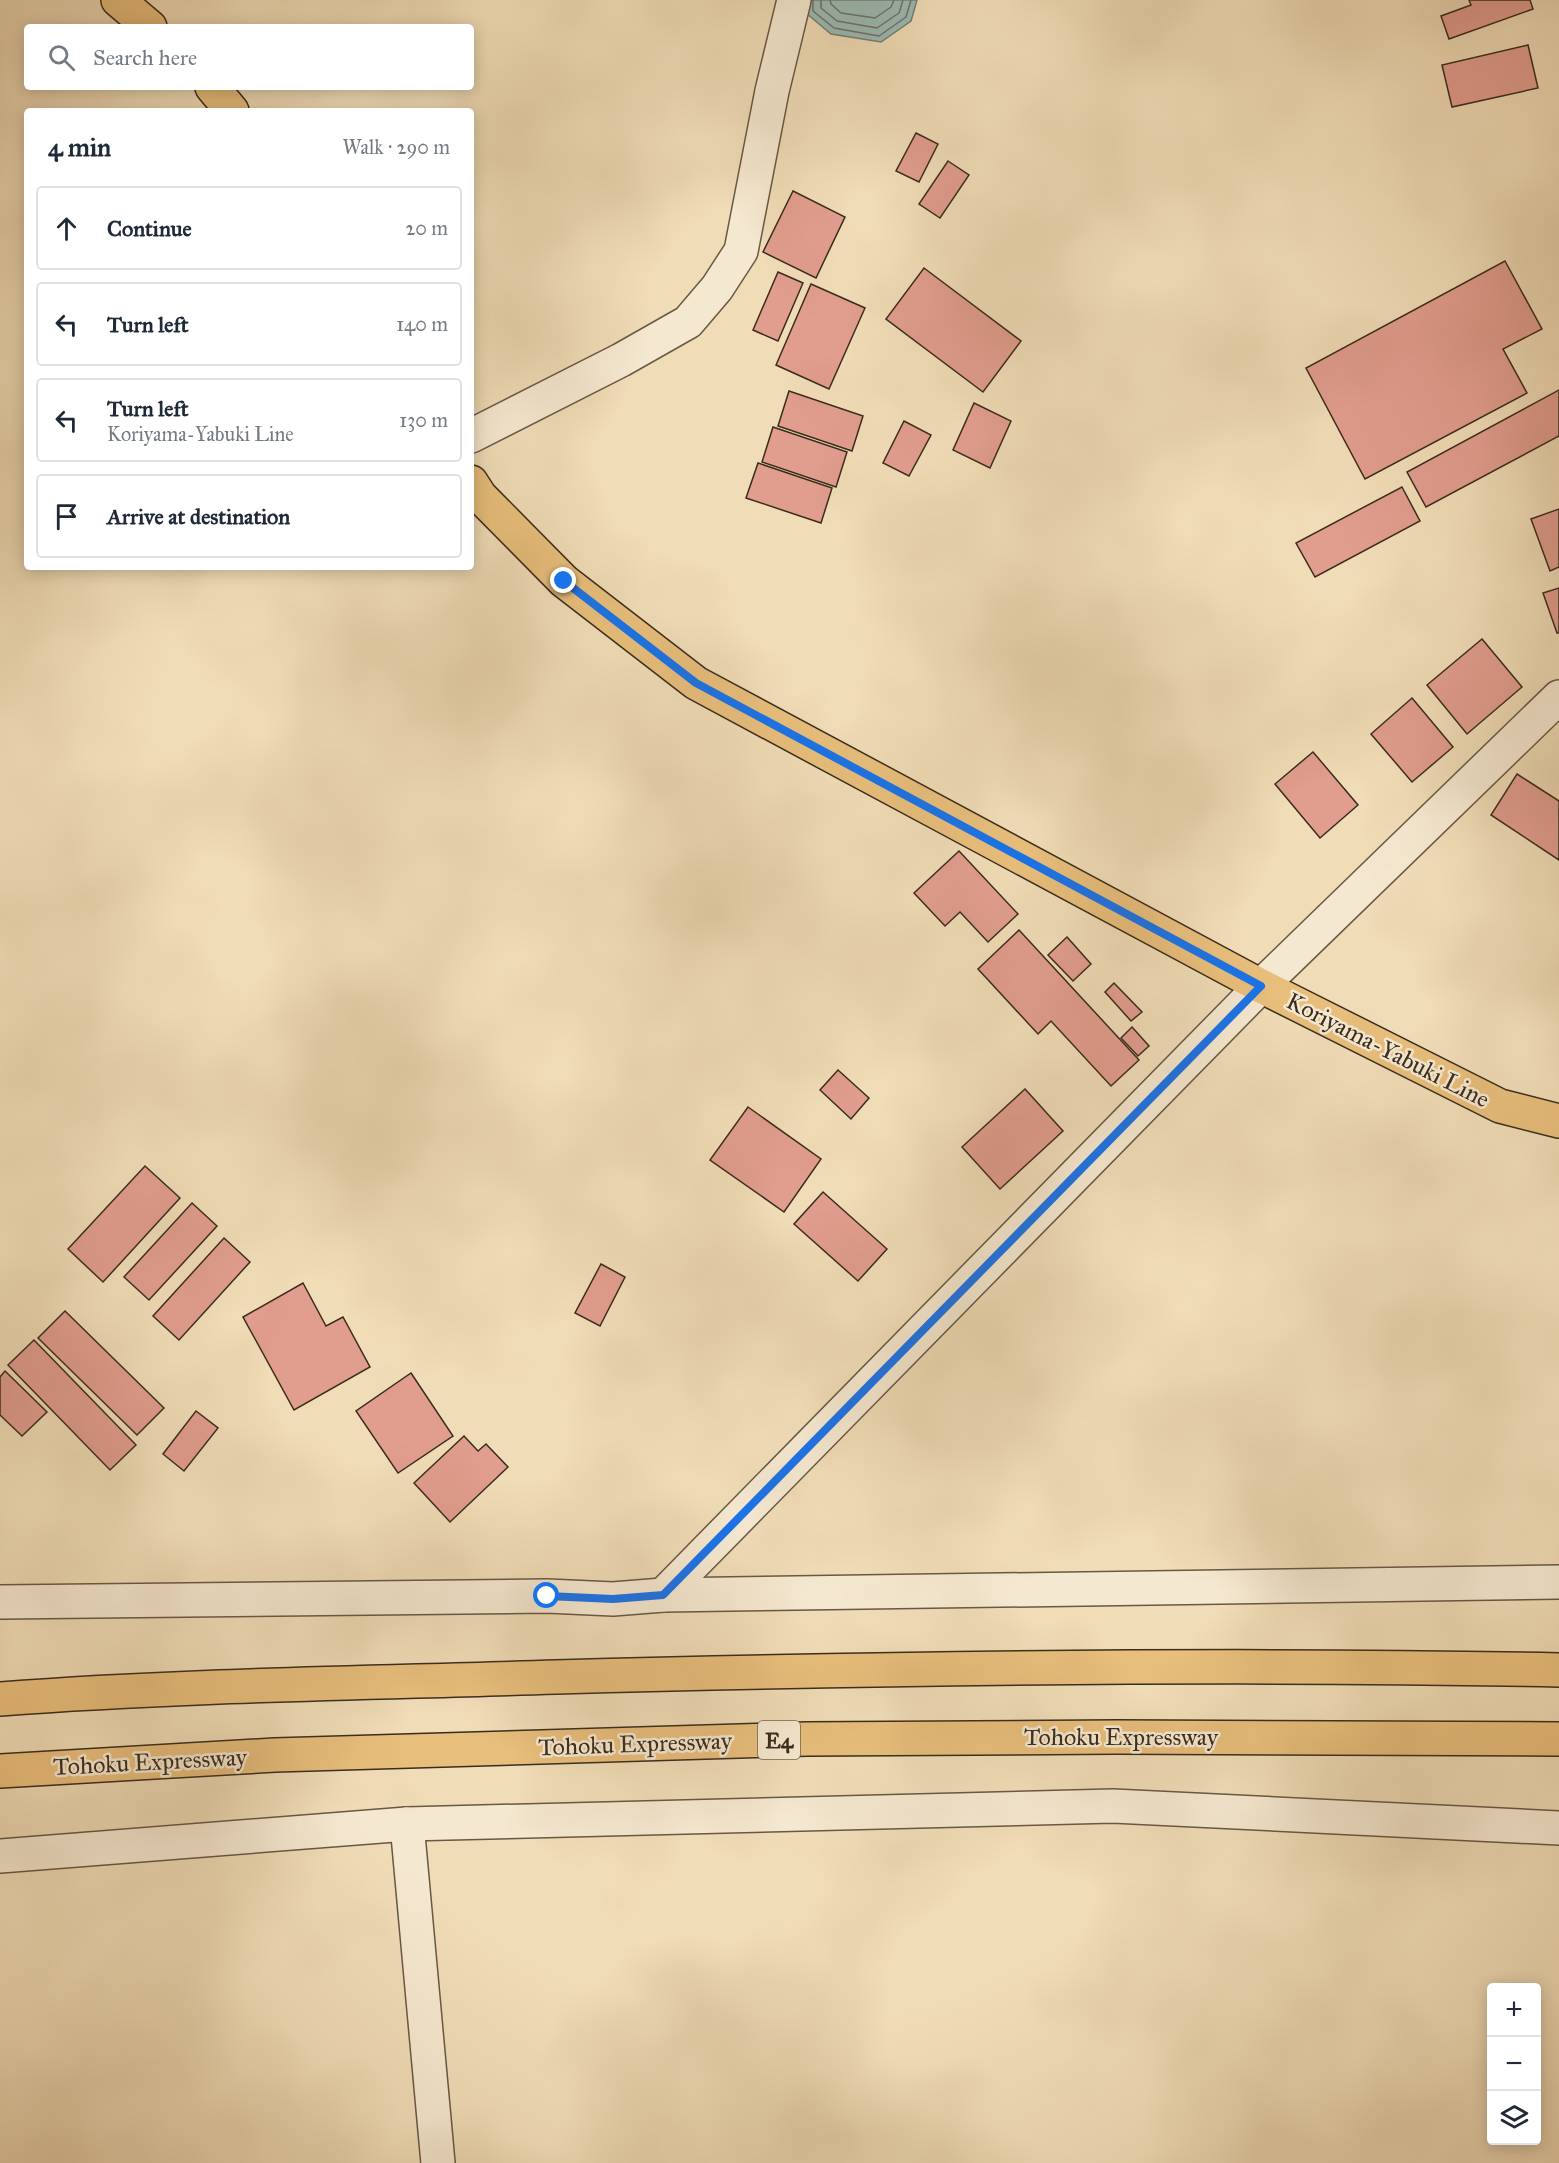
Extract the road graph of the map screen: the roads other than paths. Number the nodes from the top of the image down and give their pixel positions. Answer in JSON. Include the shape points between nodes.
{"nodes":[{"id":1,"x":118,"y":0,"type":"edge"},
{"id":2,"x":794,"y":0,"type":"edge"},
{"id":3,"x":146,"y":24,"type":"edge"},
{"id":4,"x":214,"y":90,"type":"edge"},
{"id":5,"x":230,"y":108,"type":"edge"},
{"id":6,"x":474,"y":434,"type":"edge"},
{"id":7,"x":474,"y":487,"type":"edge"},
{"id":8,"x":1559,"y":697,"type":"edge"},
{"id":9,"x":1261,"y":986,"type":"junction"},
{"id":10,"x":1559,"y":1121,"type":"edge"},
{"id":11,"x":1559,"y":1582,"type":"edge"},
{"id":12,"x":663,"y":1595,"type":"junction"},
{"id":13,"x":0,"y":1602,"type":"edge"},
{"id":14,"x":1559,"y":1670,"type":"edge"},
{"id":15,"x":0,"y":1699,"type":"edge"},
{"id":16,"x":1559,"y":1738,"type":"edge"},
{"id":17,"x":0,"y":1771,"type":"edge"},
{"id":18,"x":407,"y":1824,"type":"junction"},
{"id":19,"x":1559,"y":1828,"type":"edge"},
{"id":20,"x":0,"y":1856,"type":"edge"},
{"id":21,"x":438,"y":2163,"type":"edge"}],
"edges":[{"from":1,"to":3,"type":"main road"},
{"from":2,"to":6,"type":"street","via":[[741,251],[717,288],[688,322]]},
{"from":4,"to":5,"type":"main road"},
{"from":7,"to":9,"type":"main road","name":"Koriyama-Yabuki Line","via":[[564,581],[696,683]]},
{"from":8,"to":9,"type":"street"},
{"from":9,"to":10,"type":"main road","name":"Koriyama-Yabuki Line","via":[[1500,1106]]},
{"from":9,"to":12,"type":"street"},
{"from":11,"to":12,"type":"street"},
{"from":12,"to":13,"type":"street","via":[[613,1599],[547,1596]]},
{"from":14,"to":15,"type":"main road","via":[[1375,1666],[804,1670],[274,1685]]},
{"from":16,"to":17,"type":"main road","name":"Tohoku Expressway","number":"E4","via":[[807,1739],[275,1755]]},
{"from":18,"to":19,"type":"street","via":[[1113,1806]]},
{"from":18,"to":20,"type":"street"},
{"from":18,"to":21,"type":"street"}]}
